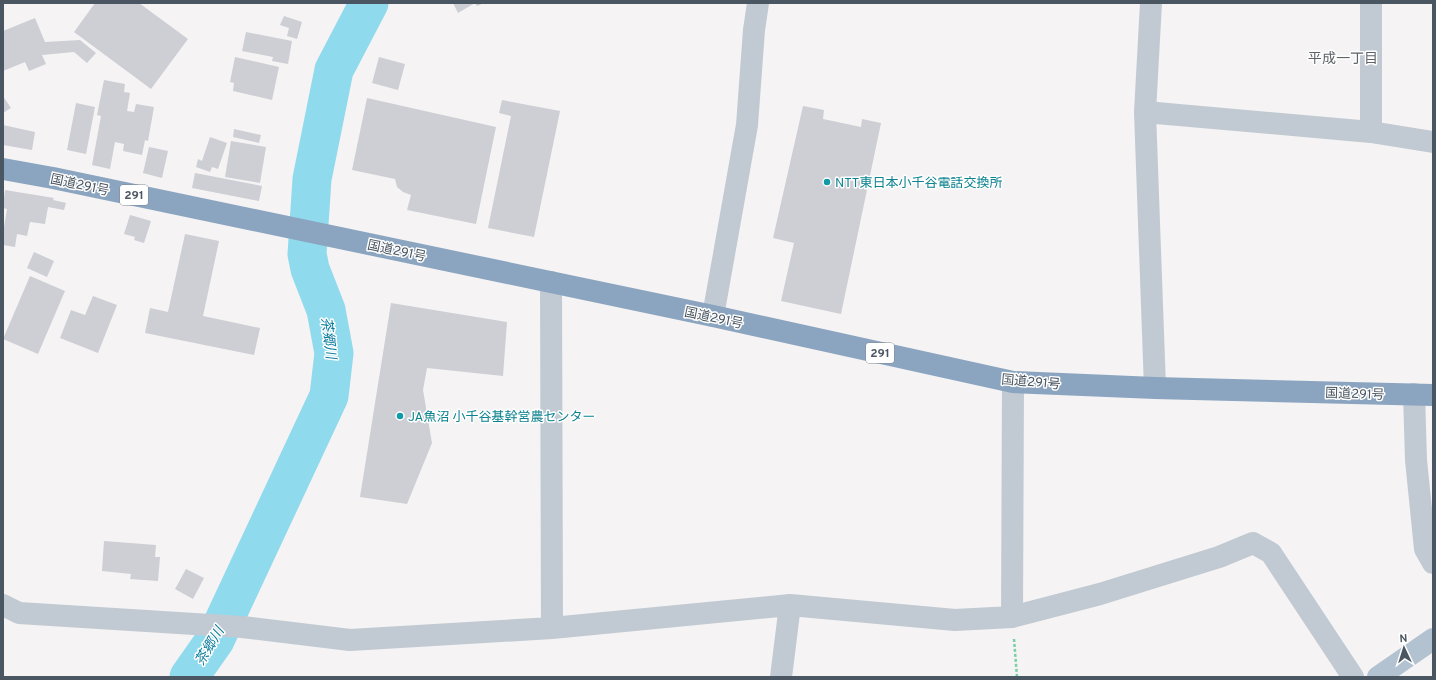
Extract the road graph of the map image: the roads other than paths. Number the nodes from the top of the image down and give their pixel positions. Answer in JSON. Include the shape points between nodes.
{"nodes":[{"id":1,"x":758,"y":3,"type":"edge"},
{"id":2,"x":1151,"y":3,"type":"edge"},
{"id":3,"x":1371,"y":3,"type":"edge"},
{"id":4,"x":1146,"y":112,"type":"junction"},
{"id":5,"x":1371,"y":132,"type":"junction"},
{"id":6,"x":1433,"y":142,"type":"edge"},
{"id":7,"x":3,"y":169,"type":"edge"},
{"id":8,"x":551,"y":282,"type":"junction"},
{"id":9,"x":713,"y":316,"type":"junction"},
{"id":10,"x":1013,"y":382,"type":"junction"},
{"id":11,"x":1155,"y":388,"type":"junction"},
{"id":12,"x":1423,"y":395,"type":"edge"},
{"id":13,"x":1433,"y":563,"type":"edge"},
{"id":14,"x":3,"y":605,"type":"edge"},
{"id":15,"x":790,"y":606,"type":"junction"},
{"id":16,"x":1012,"y":617,"type":"junction"},
{"id":17,"x":552,"y":628,"type":"junction"},
{"id":18,"x":1433,"y":639,"type":"edge"},
{"id":19,"x":781,"y":677,"type":"edge"},
{"id":20,"x":1353,"y":677,"type":"edge"},
{"id":21,"x":1378,"y":677,"type":"edge"}],
"edges":[{"from":1,"to":9,"type":"street","via":[[747,125]]},
{"from":2,"to":4,"type":"street"},
{"from":3,"to":5,"type":"street"},
{"from":4,"to":5,"type":"street"},
{"from":4,"to":11,"type":"street"},
{"from":5,"to":6,"type":"street"},
{"from":7,"to":8,"type":"highway","name":"国道291号","number":"291"},
{"from":8,"to":9,"type":"highway","name":"国道291号","number":"291"},
{"from":8,"to":17,"type":"street"},
{"from":9,"to":10,"type":"highway","name":"国道291号","number":"291"},
{"from":10,"to":11,"type":"highway","name":"国道291号","number":"291"},
{"from":10,"to":16,"type":"street"},
{"from":11,"to":12,"type":"highway","name":"国道291号","number":"291"},
{"from":12,"to":13,"type":"street","via":[[1416,460],[1425,549]]},
{"from":14,"to":17,"type":"street","via":[[19,612],[242,627],[350,640]]},
{"from":15,"to":16,"type":"street","via":[[955,620]]},
{"from":15,"to":17,"type":"street"},
{"from":15,"to":19,"type":"street"},
{"from":16,"to":20,"type":"street","via":[[1100,594],[1219,557],[1253,543],[1271,553]]},
{"from":18,"to":21,"type":"main road"}]}
